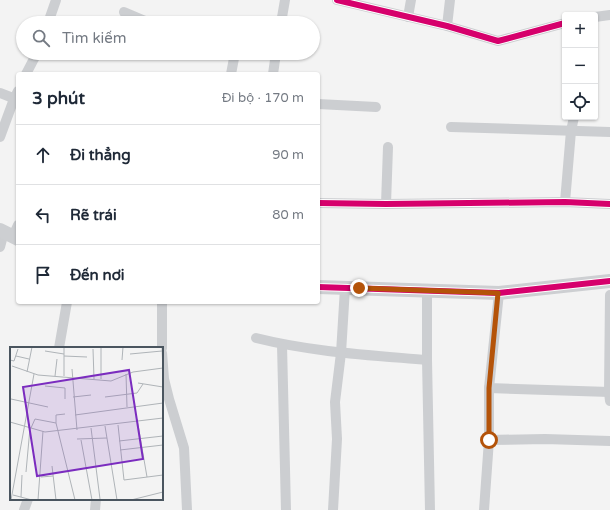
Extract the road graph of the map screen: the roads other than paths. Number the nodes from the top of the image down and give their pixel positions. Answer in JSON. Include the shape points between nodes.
{"nodes":[{"id":1,"x":56,"y":0,"type":"edge"},
{"id":2,"x":285,"y":0,"type":"edge"},
{"id":3,"x":337,"y":0,"type":"edge"},
{"id":4,"x":411,"y":0,"type":"edge"},
{"id":5,"x":450,"y":0,"type":"edge"},
{"id":6,"x":124,"y":12,"type":"dead end"},
{"id":7,"x":610,"y":15,"type":"edge"},
{"id":8,"x":50,"y":16,"type":"edge"},
{"id":9,"x":133,"y":16,"type":"edge"},
{"id":10,"x":282,"y":16,"type":"edge"},
{"id":11,"x":408,"y":17,"type":"junction"},
{"id":12,"x":598,"y":17,"type":"edge"},
{"id":13,"x":562,"y":24,"type":"edge"},
{"id":14,"x":447,"y":26,"type":"junction"},
{"id":15,"x":33,"y":60,"type":"edge"},
{"id":16,"x":234,"y":60,"type":"edge"},
{"id":17,"x":275,"y":60,"type":"edge"},
{"id":18,"x":27,"y":72,"type":"edge"},
{"id":19,"x":232,"y":72,"type":"edge"},
{"id":20,"x":273,"y":72,"type":"edge"},
{"id":21,"x":0,"y":92,"type":"edge"},
{"id":22,"x":16,"y":96,"type":"edge"},
{"id":23,"x":16,"y":98,"type":"edge"},
{"id":24,"x":320,"y":104,"type":"edge"},
{"id":25,"x":376,"y":107,"type":"dead end"},
{"id":26,"x":573,"y":120,"type":"edge"},
{"id":27,"x":451,"y":127,"type":"dead end"},
{"id":28,"x":571,"y":131,"type":"junction"},
{"id":29,"x":610,"y":132,"type":"edge"},
{"id":30,"x":0,"y":137,"type":"edge"},
{"id":31,"x":388,"y":147,"type":"dead end"},
{"id":32,"x":565,"y":202,"type":"junction"},
{"id":33,"x":320,"y":204,"type":"edge"},
{"id":34,"x":386,"y":204,"type":"junction"},
{"id":35,"x":610,"y":204,"type":"edge"},
{"id":36,"x":11,"y":233,"type":"edge"},
{"id":37,"x":0,"y":247,"type":"edge"},
{"id":38,"x":610,"y":281,"type":"edge"},
{"id":39,"x":320,"y":287,"type":"edge"},
{"id":40,"x":345,"y":288,"type":"junction"},
{"id":41,"x":427,"y":290,"type":"junction"},
{"id":42,"x":498,"y":293,"type":"junction"},
{"id":43,"x":610,"y":295,"type":"edge"},
{"id":44,"x":67,"y":304,"type":"edge"},
{"id":45,"x":162,"y":304,"type":"edge"},
{"id":46,"x":256,"y":338,"type":"dead end"},
{"id":47,"x":282,"y":345,"type":"junction"},
{"id":48,"x":59,"y":347,"type":"edge"},
{"id":49,"x":162,"y":347,"type":"edge"},
{"id":50,"x":341,"y":353,"type":"junction"},
{"id":51,"x":427,"y":360,"type":"junction"},
{"id":52,"x":163,"y":366,"type":"edge"},
{"id":53,"x":489,"y":388,"type":"junction"},
{"id":54,"x":610,"y":395,"type":"edge"},
{"id":55,"x":489,"y":440,"type":"junction"},
{"id":56,"x":610,"y":441,"type":"edge"},
{"id":57,"x":28,"y":500,"type":"edge"},
{"id":58,"x":96,"y":500,"type":"edge"},
{"id":59,"x":24,"y":510,"type":"edge"},
{"id":60,"x":95,"y":510,"type":"edge"},
{"id":61,"x":187,"y":510,"type":"edge"},
{"id":62,"x":286,"y":510,"type":"edge"},
{"id":63,"x":333,"y":510,"type":"edge"},
{"id":64,"x":430,"y":510,"type":"edge"},
{"id":65,"x":484,"y":510,"type":"edge"}],
"edges":[{"from":1,"to":8,"type":"street"},
{"from":2,"to":10,"type":"street"},
{"from":3,"to":11,"type":"street"},
{"from":4,"to":11,"type":"street"},
{"from":5,"to":14,"type":"street"},
{"from":6,"to":9,"type":"street"},
{"from":7,"to":12,"type":"street"},
{"from":11,"to":14,"type":"street"},
{"from":13,"to":14,"type":"street","via":[[498,41]]},
{"from":15,"to":18,"type":"street"},
{"from":16,"to":19,"type":"street"},
{"from":17,"to":20,"type":"street"},
{"from":21,"to":22,"type":"street"},
{"from":23,"to":30,"type":"street"},
{"from":24,"to":25,"type":"street"},
{"from":26,"to":28,"type":"street"},
{"from":27,"to":28,"type":"street"},
{"from":28,"to":29,"type":"street"},
{"from":28,"to":32,"type":"street"},
{"from":31,"to":34,"type":"street"},
{"from":32,"to":34,"type":"street"},
{"from":32,"to":35,"type":"street"},
{"from":33,"to":34,"type":"street"},
{"from":36,"to":37,"type":"street"},
{"from":38,"to":42,"type":"street"},
{"from":39,"to":40,"type":"street"},
{"from":40,"to":41,"type":"street"},
{"from":40,"to":50,"type":"street"},
{"from":41,"to":42,"type":"street"},
{"from":41,"to":51,"type":"street"},
{"from":42,"to":53,"type":"street"},
{"from":43,"to":54,"type":"street"},
{"from":44,"to":48,"type":"street"},
{"from":45,"to":49,"type":"street"},
{"from":46,"to":47,"type":"street"},
{"from":47,"to":50,"type":"street"},
{"from":47,"to":62,"type":"street"},
{"from":50,"to":51,"type":"street"},
{"from":50,"to":63,"type":"street","via":[[335,402],[337,439]]},
{"from":51,"to":64,"type":"street"},
{"from":52,"to":61,"type":"street","via":[[169,399],[184,448]]},
{"from":53,"to":54,"type":"street"},
{"from":53,"to":55,"type":"street"},
{"from":55,"to":56,"type":"street"},
{"from":55,"to":65,"type":"street"},
{"from":57,"to":59,"type":"street"},
{"from":58,"to":60,"type":"street"}]}
